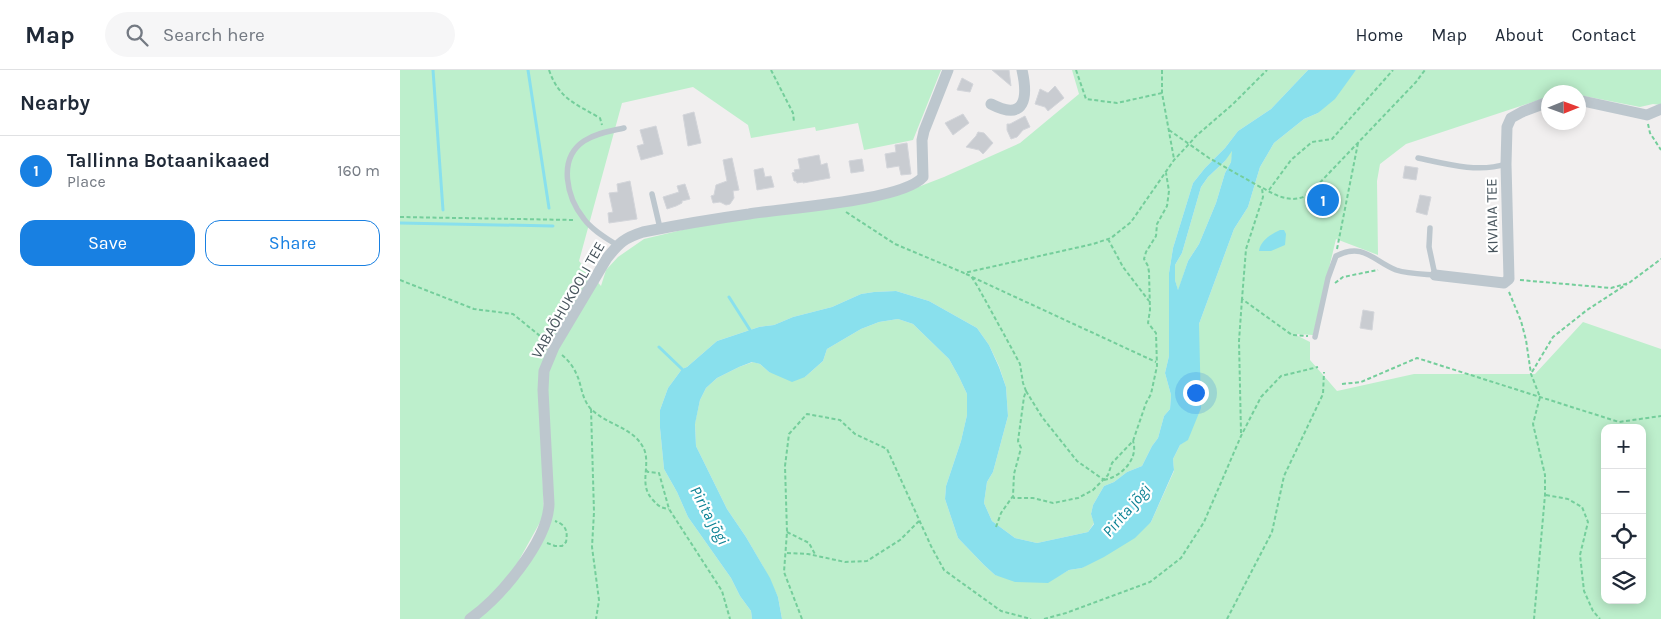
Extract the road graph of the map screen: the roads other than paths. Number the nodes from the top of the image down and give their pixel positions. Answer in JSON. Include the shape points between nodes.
{"nodes":[{"id":1,"x":948,"y":70,"type":"edge"},
{"id":2,"x":1022,"y":70,"type":"edge"},
{"id":3,"x":1586,"y":102,"type":"edge"},
{"id":4,"x":991,"y":104,"type":"dead end"},
{"id":5,"x":1541,"y":105,"type":"edge"},
{"id":6,"x":1661,"y":109,"type":"edge"},
{"id":7,"x":624,"y":128,"type":"dead end"},
{"id":8,"x":1418,"y":158,"type":"dead end"},
{"id":9,"x":1506,"y":164,"type":"junction"},
{"id":10,"x":652,"y":194,"type":"dead end"},
{"id":11,"x":660,"y":228,"type":"junction"},
{"id":12,"x":1430,"y":228,"type":"dead end"},
{"id":13,"x":617,"y":245,"type":"junction"},
{"id":14,"x":1434,"y":275,"type":"junction"},
{"id":15,"x":1315,"y":337,"type":"road end"},
{"id":16,"x":470,"y":619,"type":"edge"}],
"edges":[{"from":1,"to":11,"type":"street","name":"VABAÕHUKOOLI TEE","via":[[924,131],[923,176],[914,185],[832,204]]},
{"from":2,"to":4,"type":"street","via":[[1025,91],[1021,105],[1014,110],[1004,110]]},
{"from":3,"to":6,"type":"street","via":[[1647,115]]},
{"from":5,"to":9,"type":"street","name":"KIVIAIA TEE","via":[[1510,118]]},
{"from":7,"to":13,"type":"lane","via":[[603,132],[584,141],[574,150],[568,167],[567,185],[574,203],[585,220]]},
{"from":8,"to":9,"type":"lane","via":[[1467,167]]},
{"from":9,"to":14,"type":"street","name":"KIVIAIA TEE","via":[[1506,281]]},
{"from":10,"to":11,"type":"lane"},
{"from":11,"to":13,"type":"street","name":"VABAÕHUKOOLI TEE","via":[[630,236]]},
{"from":12,"to":14,"type":"lane","via":[[1429,247]]},
{"from":13,"to":16,"type":"street","name":"VABAÕHUKOOLI TEE","via":[[554,347],[542,381],[548,518],[538,542],[501,591]]},
{"from":14,"to":15,"type":"lane","via":[[1395,269],[1368,254],[1347,250],[1336,256]]}]}
